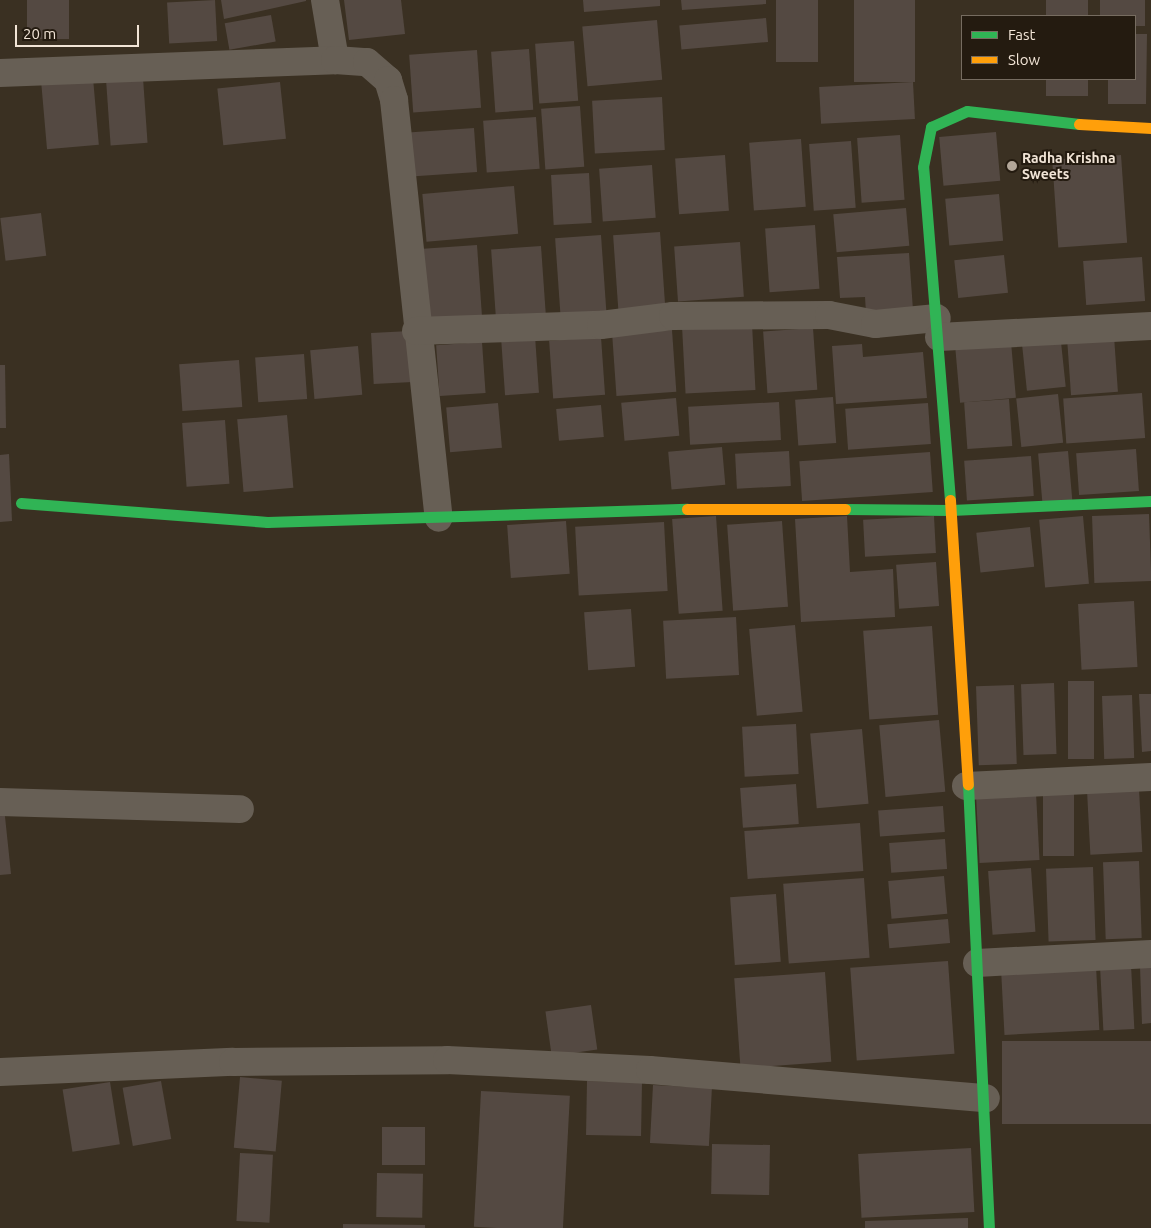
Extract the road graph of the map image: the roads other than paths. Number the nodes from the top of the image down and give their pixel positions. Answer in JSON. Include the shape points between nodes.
{"nodes":[{"id":1,"x":325,"y":0,"type":"edge"},
{"id":2,"x":335,"y":60,"type":"junction"},
{"id":3,"x":0,"y":73,"type":"edge"},
{"id":4,"x":1151,"y":128,"type":"edge"},
{"id":5,"x":1151,"y":326,"type":"edge"},
{"id":6,"x":938,"y":328,"type":"junction"},
{"id":7,"x":416,"y":331,"type":"junction"},
{"id":8,"x":1151,"y":501,"type":"edge"},
{"id":9,"x":20,"y":503,"type":"dead end"},
{"id":10,"x":951,"y":510,"type":"junction"},
{"id":11,"x":439,"y":518,"type":"junction"},
{"id":12,"x":1151,"y":777,"type":"edge"},
{"id":13,"x":966,"y":786,"type":"junction"},
{"id":14,"x":0,"y":802,"type":"edge"},
{"id":15,"x":240,"y":809,"type":"dead end"},
{"id":16,"x":1151,"y":954,"type":"edge"},
{"id":17,"x":977,"y":963,"type":"junction"},
{"id":18,"x":0,"y":1072,"type":"edge"},
{"id":19,"x":986,"y":1098,"type":"junction"},
{"id":20,"x":989,"y":1228,"type":"edge"}],
"edges":[{"from":1,"to":2,"type":"street"},
{"from":2,"to":3,"type":"street"},
{"from":2,"to":7,"type":"street","via":[[367,62],[388,80],[394,100]]},
{"from":4,"to":6,"type":"street","via":[[1049,123],[967,110],[931,127],[923,167]]},
{"from":5,"to":6,"type":"street"},
{"from":6,"to":7,"type":"street","via":[[875,324],[829,316],[672,316],[601,325]]},
{"from":6,"to":10,"type":"street"},
{"from":7,"to":11,"type":"street"},
{"from":8,"to":10,"type":"street"},
{"from":9,"to":11,"type":"street","via":[[170,518],[267,522]]},
{"from":10,"to":11,"type":"street","via":[[729,508]]},
{"from":10,"to":13,"type":"street"},
{"from":12,"to":13,"type":"street"},
{"from":13,"to":17,"type":"street"},
{"from":14,"to":15,"type":"street"},
{"from":16,"to":17,"type":"street"},
{"from":17,"to":19,"type":"street"},
{"from":18,"to":19,"type":"street","via":[[233,1062],[447,1060],[650,1070]]},
{"from":19,"to":20,"type":"street"}]}
